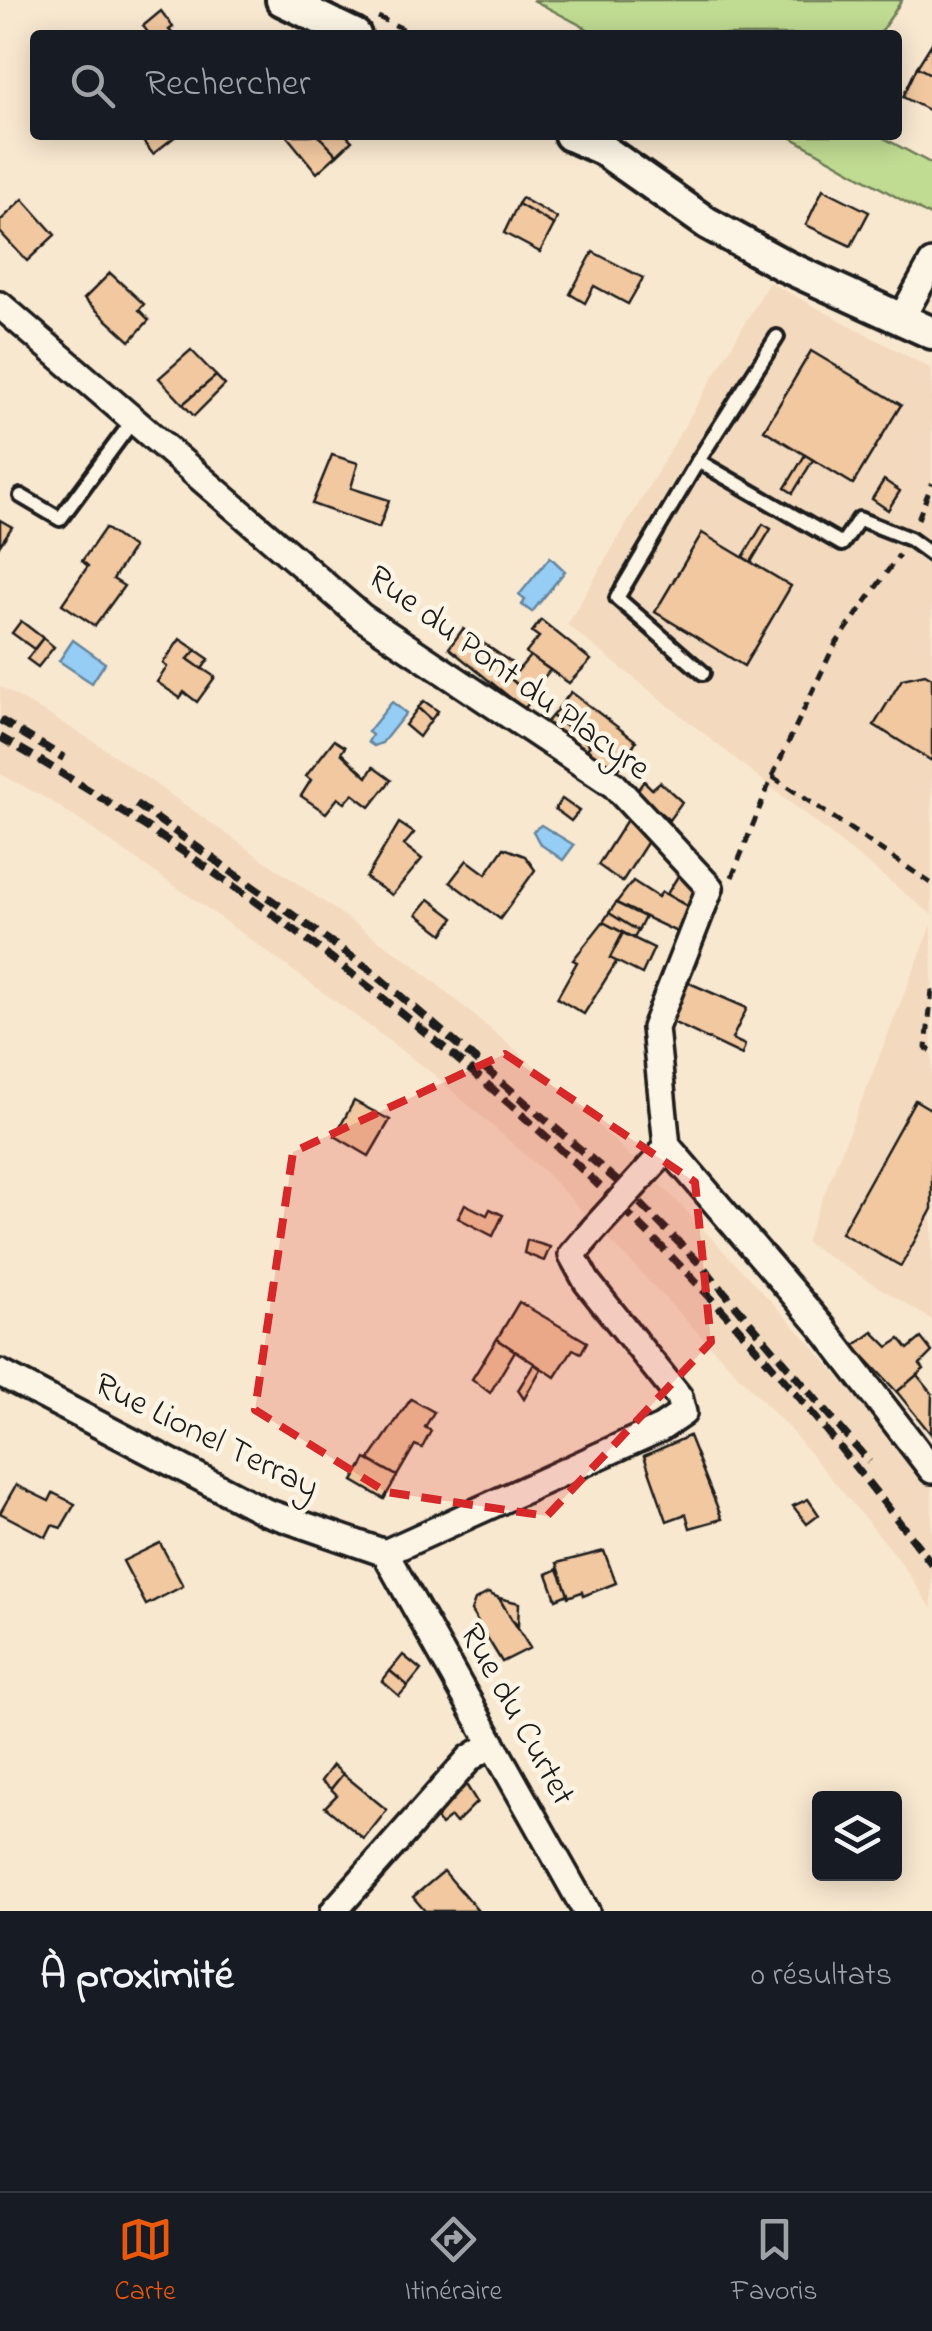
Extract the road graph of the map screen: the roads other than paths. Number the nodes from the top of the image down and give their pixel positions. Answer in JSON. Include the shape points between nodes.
{"nodes":[{"id":1,"x":282,"y":0,"type":"edge"},
{"id":2,"x":345,"y":30,"type":"edge"},
{"id":3,"x":581,"y":140,"type":"edge"},
{"id":4,"x":932,"y":264,"type":"edge"},
{"id":5,"x":0,"y":305,"type":"edge"},
{"id":6,"x":902,"y":317,"type":"junction"},
{"id":7,"x":932,"y":333,"type":"edge"},
{"id":8,"x":777,"y":337,"type":"dead end"},
{"id":9,"x":136,"y":417,"type":"junction"},
{"id":10,"x":698,"y":461,"type":"junction"},
{"id":11,"x":21,"y":496,"type":"dead end"},
{"id":12,"x":932,"y":555,"type":"edge"},
{"id":13,"x":703,"y":673,"type":"dead end"},
{"id":14,"x":663,"y":1152,"type":"junction"},
{"id":15,"x":0,"y":1373,"type":"edge"},
{"id":16,"x":932,"y":1470,"type":"edge"},
{"id":17,"x":386,"y":1553,"type":"junction"},
{"id":18,"x":492,"y":1744,"type":"junction"},
{"id":19,"x":334,"y":1911,"type":"edge"},
{"id":20,"x":586,"y":1911,"type":"edge"}],
"edges":[{"from":1,"to":2,"type":"street"},
{"from":3,"to":6,"type":"street","via":[[754,249]]},
{"from":4,"to":6,"type":"street"},
{"from":5,"to":9,"type":"street","name":"Rue du Pont du Placyre"},
{"from":6,"to":7,"type":"street"},
{"from":8,"to":10,"type":"lane"},
{"from":9,"to":11,"type":"lane","via":[[60,519]]},
{"from":9,"to":14,"type":"street","name":"Rue du Pont du Placyre","via":[[362,616],[614,785],[710,888],[654,1028]]},
{"from":10,"to":12,"type":"lane","via":[[842,544],[860,519],[910,538]]},
{"from":10,"to":13,"type":"lane","via":[[616,598]]},
{"from":14,"to":16,"type":"street","via":[[822,1327]]},
{"from":14,"to":17,"type":"street","bridge":true,"via":[[572,1255],[679,1396],[683,1413]]},
{"from":15,"to":17,"type":"street","name":"Rue Lionel Terray","via":[[266,1512]]},
{"from":17,"to":18,"type":"street","name":"Rue du Curtet"},
{"from":18,"to":19,"type":"street","via":[[470,1758]]},
{"from":18,"to":20,"type":"street","name":"Rue du Curtet"}]}
